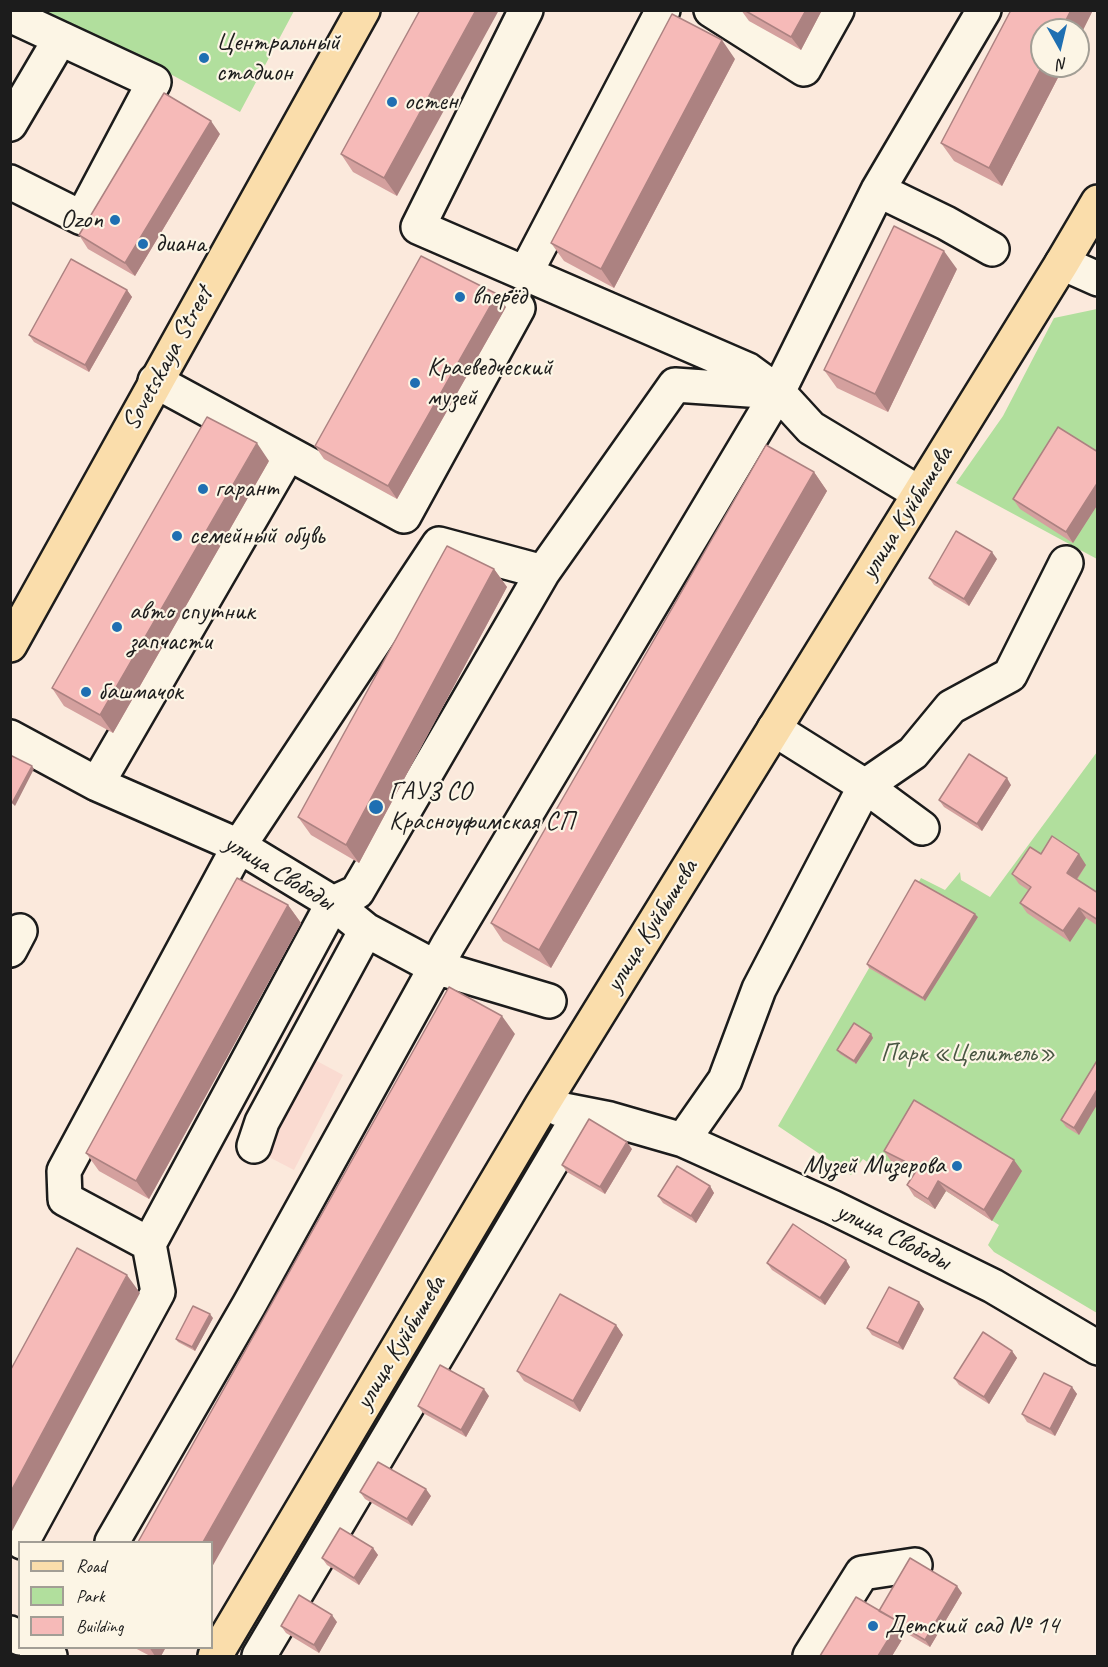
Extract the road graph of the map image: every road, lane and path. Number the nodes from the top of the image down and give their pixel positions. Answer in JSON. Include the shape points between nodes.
{"nodes":[{"id":1,"x":363,"y":10,"type":"edge"},
{"id":2,"x":526,"y":10,"type":"edge"},
{"id":3,"x":663,"y":10,"type":"edge"},
{"id":4,"x":711,"y":10,"type":"edge"},
{"id":5,"x":837,"y":10,"type":"edge"},
{"id":6,"x":984,"y":10,"type":"edge"},
{"id":7,"x":10,"y":15,"type":"edge"},
{"id":8,"x":60,"y":39,"type":"junction"},
{"id":9,"x":10,"y":124,"type":"edge"},
{"id":10,"x":10,"y":182,"type":"edge"},
{"id":11,"x":878,"y":190,"type":"junction"},
{"id":12,"x":1098,"y":202,"type":"edge"},
{"id":13,"x":992,"y":249,"type":"dead end"},
{"id":14,"x":1062,"y":263,"type":"junction"},
{"id":15,"x":526,"y":272,"type":"junction"},
{"id":16,"x":1098,"y":279,"type":"edge"},
{"id":17,"x":518,"y":308,"type":"dead end"},
{"id":18,"x":155,"y":381,"type":"junction"},
{"id":19,"x":778,"y":392,"type":"junction"},
{"id":20,"x":288,"y":454,"type":"junction"},
{"id":21,"x":919,"y":493,"type":"junction"},
{"id":22,"x":1066,"y":562,"type":"dead end"},
{"id":23,"x":543,"y":572,"type":"junction"},
{"id":24,"x":10,"y":645,"type":"edge"},
{"id":25,"x":774,"y":729,"type":"junction"},
{"id":26,"x":10,"y":737,"type":"edge"},
{"id":27,"x":97,"y":784,"type":"junction"},
{"id":28,"x":865,"y":786,"type":"junction"},
{"id":29,"x":922,"y":828,"type":"dead end"},
{"id":30,"x":239,"y":846,"type":"junction"},
{"id":31,"x":333,"y":903,"type":"junction"},
{"id":32,"x":366,"y":930,"type":"junction"},
{"id":33,"x":435,"y":967,"type":"junction"},
{"id":34,"x":549,"y":1001,"type":"dead end"},
{"id":35,"x":542,"y":1105,"type":"junction"},
{"id":36,"x":580,"y":1114,"type":"junction"},
{"id":37,"x":683,"y":1140,"type":"junction"},
{"id":38,"x":254,"y":1146,"type":"dead end"},
{"id":39,"x":149,"y":1244,"type":"junction"},
{"id":40,"x":1098,"y":1348,"type":"edge"},
{"id":41,"x":23,"y":1541,"type":"edge"},
{"id":42,"x":113,"y":1541,"type":"edge"},
{"id":43,"x":18,"y":1550,"type":"edge"},
{"id":44,"x":10,"y":1563,"type":"edge"},
{"id":45,"x":915,"y":1565,"type":"edge"},
{"id":46,"x":215,"y":1656,"type":"edge"},
{"id":47,"x":259,"y":1656,"type":"edge"},
{"id":48,"x":810,"y":1656,"type":"edge"}],
"edges":[{"from":1,"to":18,"type":"main road","name":"Sovetskaya Street"},
{"from":2,"to":15,"type":"street","via":[[418,227]]},
{"from":3,"to":15,"type":"street"},
{"from":4,"to":5,"type":"street","via":[[804,69]]},
{"from":6,"to":11,"type":"street"},
{"from":7,"to":8,"type":"street"},
{"from":8,"to":9,"type":"street"},
{"from":8,"to":10,"type":"street","via":[[154,82],[82,218]]},
{"from":11,"to":13,"type":"street"},
{"from":11,"to":19,"type":"street"},
{"from":12,"to":14,"type":"main road","name":"улица Куйбышева"},
{"from":14,"to":16,"type":"street"},
{"from":14,"to":21,"type":"main road","name":"улица Куйбышева"},
{"from":15,"to":19,"type":"street","via":[[748,370]]},
{"from":17,"to":20,"type":"street","via":[[404,516]]},
{"from":18,"to":20,"type":"street"},
{"from":18,"to":24,"type":"main road","name":"Sovetskaya Street"},
{"from":19,"to":21,"type":"street","via":[[811,428]]},
{"from":19,"to":23,"type":"street","via":[[675,385]]},
{"from":19,"to":33,"type":"street"},
{"from":20,"to":27,"type":"street"},
{"from":21,"to":25,"type":"main road","name":"улица Куйбышева"},
{"from":22,"to":28,"type":"street","via":[[1010,675],[951,707],[913,753]]},
{"from":23,"to":30,"type":"street","via":[[439,544]]},
{"from":23,"to":31,"type":"street","via":[[357,892]]},
{"from":25,"to":28,"type":"street"},
{"from":25,"to":35,"type":"main road","name":"улица Куйбышева"},
{"from":26,"to":27,"type":"street","name":"улица Свободы"},
{"from":27,"to":30,"type":"street","name":"улица Свободы"},
{"from":28,"to":29,"type":"street"},
{"from":28,"to":37,"type":"street","via":[[759,989],[725,1080]]},
{"from":30,"to":31,"type":"street","name":"улица Свободы"},
{"from":30,"to":39,"type":"street","via":[[64,1171],[65,1199]]},
{"from":31,"to":32,"type":"street","name":"улица Свободы"},
{"from":31,"to":39,"type":"street"},
{"from":32,"to":33,"type":"street","name":"улица Свободы"},
{"from":32,"to":38,"type":"street","via":[[262,1122]]},
{"from":33,"to":34,"type":"street","name":"улица Свободы"},
{"from":33,"to":42,"type":"street","via":[[249,1305]]},
{"from":35,"to":36,"type":"street","name":"улица Свободы"},
{"from":35,"to":46,"type":"main road","name":"улица Куйбышева"},
{"from":36,"to":37,"type":"street","name":"улица Свободы"},
{"from":36,"to":47,"type":"street"},
{"from":37,"to":40,"type":"street","name":"улица Свободы","via":[[972,1276]]},
{"from":39,"to":41,"type":"street","via":[[158,1292]]},
{"from":43,"to":44,"type":"street"},
{"from":45,"to":48,"type":"street","via":[[862,1573]]}]}
